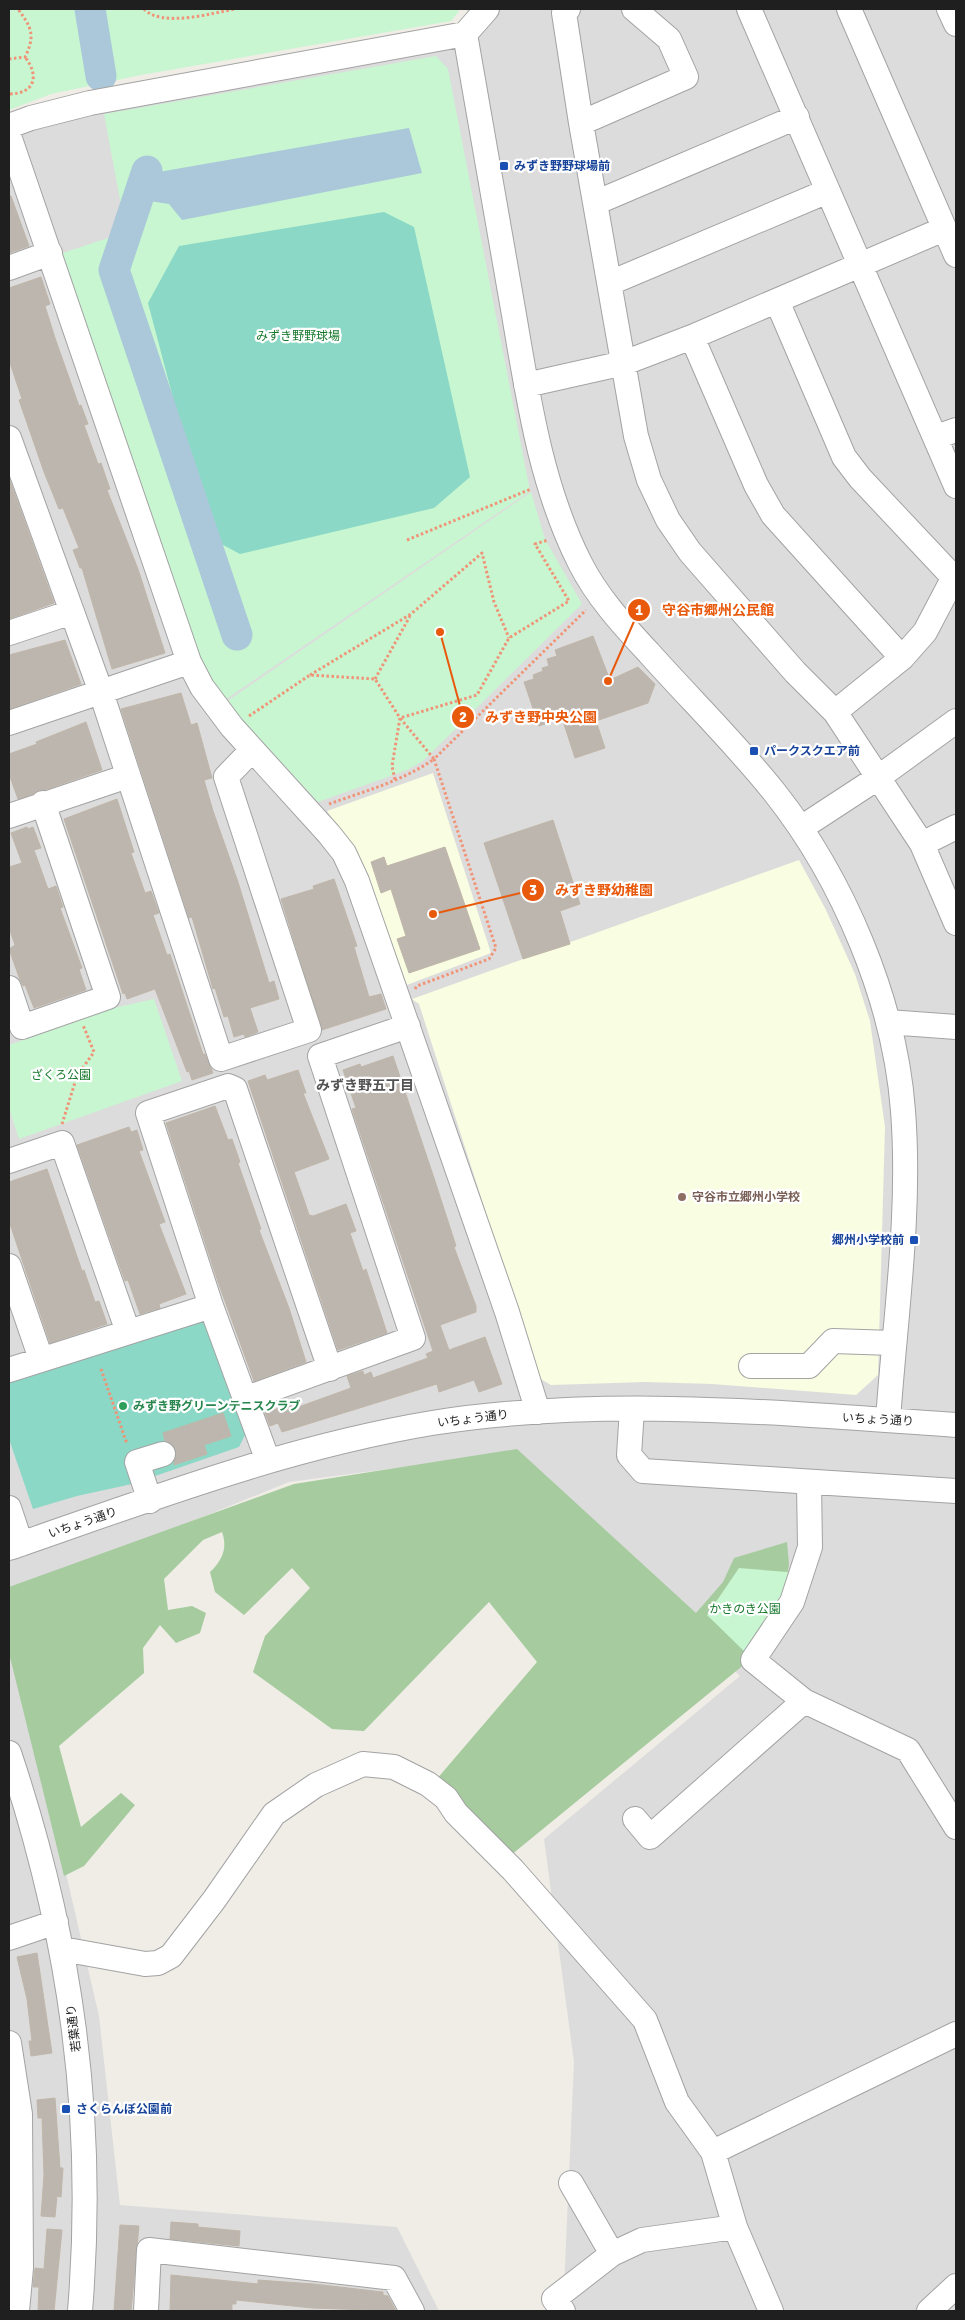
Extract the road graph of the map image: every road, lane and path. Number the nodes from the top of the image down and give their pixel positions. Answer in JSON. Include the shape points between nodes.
{"nodes":[{"id":1,"x":18,"y":9,"type":"edge"},
{"id":2,"x":144,"y":9,"type":"edge"},
{"id":3,"x":235,"y":9,"type":"edge"},
{"id":4,"x":568,"y":9,"type":"edge"},
{"id":5,"x":634,"y":9,"type":"edge"},
{"id":6,"x":749,"y":9,"type":"edge"},
{"id":7,"x":849,"y":9,"type":"edge"},
{"id":8,"x":949,"y":9,"type":"edge"},
{"id":9,"x":473,"y":19,"type":"edge"},
{"id":10,"x":956,"y":24,"type":"edge"},
{"id":11,"x":25,"y":57,"type":"junction"},
{"id":12,"x":9,"y":59,"type":"edge"},
{"id":13,"x":9,"y":94,"type":"edge"},
{"id":14,"x":797,"y":117,"type":"junction"},
{"id":15,"x":581,"y":123,"type":"junction"},
{"id":16,"x":9,"y":126,"type":"edge"},
{"id":17,"x":9,"y":136,"type":"edge"},
{"id":18,"x":828,"y":191,"type":"junction"},
{"id":19,"x":595,"y":203,"type":"junction"},
{"id":20,"x":944,"y":230,"type":"junction"},
{"id":21,"x":50,"y":253,"type":"junction"},
{"id":22,"x":956,"y":255,"type":"edge"},
{"id":23,"x":860,"y":265,"type":"junction"},
{"id":24,"x":9,"y":268,"type":"edge"},
{"id":25,"x":610,"y":283,"type":"junction"},
{"id":26,"x":777,"y":302,"type":"junction"},
{"id":27,"x":692,"y":337,"type":"junction"},
{"id":28,"x":624,"y":363,"type":"junction"},
{"id":29,"x":526,"y":385,"type":"junction"},
{"id":30,"x":946,"y":434,"type":"edge"},
{"id":31,"x":9,"y":438,"type":"edge"},
{"id":32,"x":548,"y":482,"type":"junction"},
{"id":33,"x":956,"y":486,"type":"edge"},
{"id":34,"x":566,"y":534,"type":"junction"},
{"id":35,"x":407,"y":540,"type":"dead end"},
{"id":36,"x":955,"y":575,"type":"edge"},
{"id":37,"x":600,"y":596,"type":"junction"},
{"id":38,"x":72,"y":612,"type":"junction"},
{"id":39,"x":411,"y":614,"type":"junction"},
{"id":40,"x":9,"y":633,"type":"edge"},
{"id":41,"x":510,"y":638,"type":"junction"},
{"id":42,"x":902,"y":658,"type":"junction"},
{"id":43,"x":189,"y":662,"type":"junction"},
{"id":44,"x":310,"y":675,"type":"junction"},
{"id":45,"x":375,"y":679,"type":"junction"},
{"id":46,"x":101,"y":692,"type":"junction"},
{"id":47,"x":835,"y":712,"type":"junction"},
{"id":48,"x":400,"y":718,"type":"junction"},
{"id":49,"x":956,"y":721,"type":"edge"},
{"id":50,"x":9,"y":723,"type":"edge"},
{"id":51,"x":232,"y":727,"type":"junction"},
{"id":52,"x":252,"y":750,"type":"junction"},
{"id":53,"x":434,"y":759,"type":"junction"},
{"id":54,"x":128,"y":776,"type":"junction"},
{"id":55,"x":879,"y":777,"type":"junction"},
{"id":56,"x":394,"y":780,"type":"junction"},
{"id":57,"x":43,"y":803,"type":"junction"},
{"id":58,"x":310,"y":811,"type":"junction"},
{"id":59,"x":9,"y":816,"type":"edge"},
{"id":60,"x":956,"y":827,"type":"edge"},
{"id":61,"x":801,"y":828,"type":"junction"},
{"id":62,"x":922,"y":844,"type":"junction"},
{"id":63,"x":955,"y":918,"type":"edge"},
{"id":64,"x":9,"y":988,"type":"edge"},
{"id":65,"x":412,"y":996,"type":"dead end"},
{"id":66,"x":77,"y":1008,"type":"junction"},
{"id":67,"x":888,"y":1022,"type":"junction"},
{"id":68,"x":408,"y":1026,"type":"junction"},
{"id":69,"x":956,"y":1027,"type":"edge"},
{"id":70,"x":62,"y":1143,"type":"junction"},
{"id":71,"x":9,"y":1161,"type":"edge"},
{"id":72,"x":9,"y":1266,"type":"edge"},
{"id":73,"x":211,"y":1306,"type":"junction"},
{"id":74,"x":128,"y":1332,"type":"junction"},
{"id":75,"x":894,"y":1343,"type":"junction"},
{"id":76,"x":41,"y":1359,"type":"junction"},
{"id":77,"x":751,"y":1366,"type":"dead end"},
{"id":78,"x":101,"y":1369,"type":"dead end"},
{"id":79,"x":330,"y":1369,"type":"junction"},
{"id":80,"x":9,"y":1370,"type":"edge"},
{"id":81,"x":244,"y":1399,"type":"junction"},
{"id":82,"x":632,"y":1409,"type":"junction"},
{"id":83,"x":538,"y":1412,"type":"junction"},
{"id":84,"x":888,"y":1420,"type":"junction"},
{"id":85,"x":956,"y":1424,"type":"edge"},
{"id":86,"x":163,"y":1454,"type":"dead end"},
{"id":87,"x":268,"y":1461,"type":"junction"},
{"id":88,"x":137,"y":1462,"type":"junction"},
{"id":89,"x":809,"y":1484,"type":"junction"},
{"id":90,"x":956,"y":1491,"type":"edge"},
{"id":91,"x":150,"y":1501,"type":"junction"},
{"id":92,"x":9,"y":1508,"type":"edge"},
{"id":93,"x":15,"y":1546,"type":"edge"},
{"id":94,"x":804,"y":1701,"type":"junction"},
{"id":95,"x":9,"y":1753,"type":"edge"},
{"id":96,"x":635,"y":1819,"type":"dead end"},
{"id":97,"x":956,"y":1827,"type":"edge"},
{"id":98,"x":56,"y":1922,"type":"junction"},
{"id":99,"x":9,"y":1938,"type":"edge"},
{"id":100,"x":62,"y":1949,"type":"junction"},
{"id":101,"x":956,"y":2034,"type":"edge"},
{"id":102,"x":9,"y":2043,"type":"edge"},
{"id":103,"x":14,"y":2125,"type":"edge"},
{"id":104,"x":713,"y":2152,"type":"junction"},
{"id":105,"x":571,"y":2182,"type":"dead end"},
{"id":106,"x":735,"y":2227,"type":"junction"},
{"id":107,"x":612,"y":2254,"type":"junction"},
{"id":108,"x":956,"y":2286,"type":"edge"},
{"id":109,"x":17,"y":2311,"type":"edge"},
{"id":110,"x":80,"y":2311,"type":"edge"},
{"id":111,"x":146,"y":2311,"type":"edge"},
{"id":112,"x":412,"y":2311,"type":"edge"},
{"id":113,"x":563,"y":2311,"type":"edge"},
{"id":114,"x":771,"y":2311,"type":"edge"},
{"id":115,"x":929,"y":2311,"type":"edge"}],
"edges":[{"from":1,"to":11,"type":"path","via":[[30,26],[32,44]]},
{"from":2,"to":3,"type":"path","via":[[150,15],[163,19]]},
{"from":4,"to":15,"type":"street","via":[[564,13]]},
{"from":5,"to":15,"type":"street","via":[[669,39],[686,78]]},
{"from":6,"to":14,"type":"street"},
{"from":7,"to":20,"type":"street"},
{"from":8,"to":10,"type":"street"},
{"from":9,"to":16,"type":"street","via":[[90,103]]},
{"from":9,"to":29,"type":"street"},
{"from":11,"to":12,"type":"path"},
{"from":11,"to":13,"type":"path","via":[[32,66],[34,78],[21,94]]},
{"from":14,"to":18,"type":"street"},
{"from":14,"to":19,"type":"street"},
{"from":15,"to":19,"type":"street"},
{"from":17,"to":21,"type":"street"},
{"from":18,"to":23,"type":"street"},
{"from":18,"to":25,"type":"street"},
{"from":19,"to":25,"type":"street"},
{"from":20,"to":22,"type":"street"},
{"from":20,"to":23,"type":"street"},
{"from":21,"to":24,"type":"street"},
{"from":21,"to":43,"type":"street"},
{"from":23,"to":26,"type":"street"},
{"from":23,"to":30,"type":"street"},
{"from":25,"to":28,"type":"street"},
{"from":26,"to":27,"type":"street"},
{"from":26,"to":36,"type":"street","via":[[844,457],[860,478]]},
{"from":27,"to":28,"type":"street"},
{"from":27,"to":42,"type":"street","via":[[756,485],[773,515]]},
{"from":28,"to":29,"type":"street"},
{"from":28,"to":47,"type":"street","via":[[636,436],[649,480],[668,520],[697,560],[795,672]]},
{"from":29,"to":32,"type":"street"},
{"from":30,"to":33,"type":"street"},
{"from":31,"to":38,"type":"street"},
{"from":32,"to":34,"type":"street","via":[[554,507]]},
{"from":32,"to":35,"type":"path"},
{"from":34,"to":37,"type":"street"},
{"from":34,"to":41,"type":"path","via":[[535,544],[569,601]]},
{"from":36,"to":42,"type":"street","via":[[925,632]]},
{"from":37,"to":53,"type":"path"},
{"from":37,"to":61,"type":"street","via":[[748,761]]},
{"from":38,"to":40,"type":"street"},
{"from":38,"to":46,"type":"street"},
{"from":39,"to":41,"type":"path","via":[[482,553],[494,602]]},
{"from":39,"to":44,"type":"path"},
{"from":39,"to":45,"type":"path"},
{"from":41,"to":48,"type":"path","via":[[477,696]]},
{"from":42,"to":47,"type":"street"},
{"from":43,"to":46,"type":"street"},
{"from":43,"to":51,"type":"street"},
{"from":44,"to":45,"type":"path"},
{"from":44,"to":51,"type":"path"},
{"from":45,"to":48,"type":"path"},
{"from":46,"to":50,"type":"street"},
{"from":46,"to":54,"type":"street"},
{"from":47,"to":55,"type":"street"},
{"from":48,"to":53,"type":"path"},
{"from":48,"to":56,"type":"path","via":[[392,766]]},
{"from":49,"to":55,"type":"street"},
{"from":51,"to":52,"type":"street"},
{"from":52,"to":54,"type":"street","via":[[226,777],[309,1030],[221,1059]]},
{"from":52,"to":58,"type":"street"},
{"from":53,"to":56,"type":"path"},
{"from":53,"to":65,"type":"path","via":[[496,948],[489,959],[417,986]]},
{"from":54,"to":57,"type":"street"},
{"from":55,"to":61,"type":"street"},
{"from":55,"to":62,"type":"street"},
{"from":56,"to":58,"type":"path"},
{"from":57,"to":59,"type":"street"},
{"from":57,"to":66,"type":"street","via":[[108,997]]},
{"from":58,"to":68,"type":"street","via":[[344,853],[357,881]]},
{"from":60,"to":62,"type":"street"},
{"from":61,"to":67,"type":"street","via":[[820,857],[861,944]]},
{"from":62,"to":63,"type":"street"},
{"from":64,"to":66,"type":"street","via":[[22,1027]]},
{"from":66,"to":70,"type":"path","via":[[94,1052],[77,1076],[60,1130]]},
{"from":67,"to":69,"type":"street"},
{"from":67,"to":75,"type":"street","via":[[904,1120],[902,1229]]},
{"from":68,"to":79,"type":"street","via":[[320,1056],[413,1338]]},
{"from":68,"to":83,"type":"street"},
{"from":70,"to":71,"type":"street"},
{"from":70,"to":74,"type":"street"},
{"from":72,"to":76,"type":"street"},
{"from":73,"to":74,"type":"street"},
{"from":73,"to":79,"type":"street","via":[[148,1113],[228,1086],[235,1089]]},
{"from":73,"to":81,"type":"street"},
{"from":74,"to":76,"type":"street"},
{"from":75,"to":77,"type":"street","via":[[833,1342],[809,1366]]},
{"from":75,"to":84,"type":"street"},
{"from":76,"to":80,"type":"street"},
{"from":78,"to":88,"type":"path","via":[[130,1453]]},
{"from":79,"to":81,"type":"street"},
{"from":81,"to":87,"type":"street"},
{"from":82,"to":83,"type":"street","name":"いちょう通り"},
{"from":82,"to":84,"type":"street","name":"いちょう通り"},
{"from":82,"to":89,"type":"street","via":[[629,1455],[643,1471]]},
{"from":83,"to":87,"type":"street","name":"いちょう通り","via":[[434,1423],[349,1439]]},
{"from":84,"to":85,"type":"street","name":"いちょう通り"},
{"from":86,"to":88,"type":"street"},
{"from":87,"to":91,"type":"street","name":"いちょう通り"},
{"from":88,"to":91,"type":"street"},
{"from":89,"to":90,"type":"street"},
{"from":89,"to":94,"type":"street","via":[[810,1547],[792,1602],[753,1660]]},
{"from":91,"to":93,"type":"street","name":"いちょう通り"},
{"from":92,"to":93,"type":"street"},
{"from":94,"to":96,"type":"street","via":[[650,1837]]},
{"from":94,"to":97,"type":"street","via":[[908,1750]]},
{"from":95,"to":98,"type":"street","name":"若葉通り","via":[[42,1861]]},
{"from":98,"to":99,"type":"street"},
{"from":98,"to":100,"type":"street","name":"若葉通り"},
{"from":100,"to":104,"type":"street","via":[[145,1964],[158,1963],[171,1956],[274,1814],[316,1785],[363,1764],[394,1767],[428,1784],[446,1798],[456,1813],[513,1870],[645,2020],[677,2102]]},
{"from":100,"to":110,"type":"street","name":"若葉通り","via":[[77,2045],[84,2124],[86,2194]]},
{"from":101,"to":104,"type":"street"},
{"from":102,"to":103,"type":"street"},
{"from":103,"to":109,"type":"street","via":[[21,2268]]},
{"from":104,"to":106,"type":"street"},
{"from":105,"to":107,"type":"street"},
{"from":106,"to":107,"type":"street","via":[[642,2240]]},
{"from":106,"to":114,"type":"street"},
{"from":107,"to":113,"type":"street","via":[[554,2299]]},
{"from":108,"to":115,"type":"street"},
{"from":111,"to":112,"type":"street","via":[[149,2250],[394,2278]]}]}
